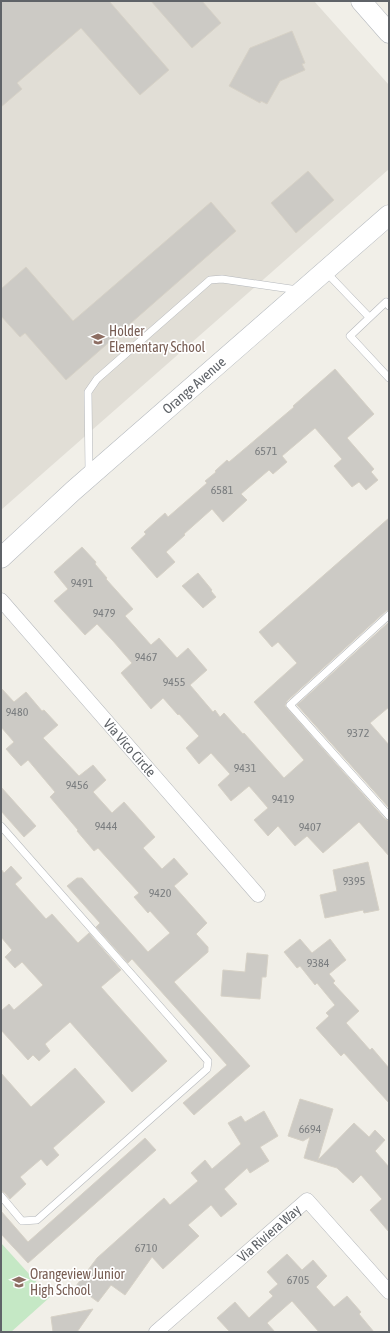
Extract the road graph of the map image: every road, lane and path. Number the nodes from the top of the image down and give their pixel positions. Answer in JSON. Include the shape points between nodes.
{"nodes":[{"id":1,"x":361,"y":1,"type":"edge"},
{"id":2,"x":389,"y":33,"type":"edge"},
{"id":3,"x":389,"y":215,"type":"edge"},
{"id":4,"x":325,"y":271,"type":"junction"},
{"id":5,"x":303,"y":291,"type":"junction"},
{"id":6,"x":389,"y":306,"type":"edge"},
{"id":7,"x":369,"y":317,"type":"junction"},
{"id":8,"x":389,"y":378,"type":"edge"},
{"id":9,"x":90,"y":477,"type":"junction"},
{"id":10,"x":1,"y":558,"type":"edge"},
{"id":11,"x":1,"y":600,"type":"edge"},
{"id":12,"x":389,"y":615,"type":"edge"},
{"id":13,"x":389,"y":816,"type":"edge"},
{"id":14,"x":1,"y":826,"type":"edge"},
{"id":15,"x":258,"y":895,"type":"dead end"},
{"id":16,"x":1,"y":1196,"type":"edge"},
{"id":17,"x":389,"y":1292,"type":"edge"},
{"id":18,"x":156,"y":1332,"type":"edge"}],
"edges":[{"from":1,"to":2,"type":"main road"},
{"from":3,"to":4,"type":"main road","name":"Orange Avenue"},
{"from":4,"to":5,"type":"main road","name":"Orange Avenue"},
{"from":4,"to":7,"type":"lane"},
{"from":5,"to":9,"type":"main road","name":"Orange Avenue"},
{"from":5,"to":9,"type":"lane","via":[[222,279],[210,280],[97,379],[88,392]]},
{"from":6,"to":7,"type":"lane","via":[[386,302]]},
{"from":7,"to":8,"type":"lane","via":[[350,336]]},
{"from":9,"to":10,"type":"main road","name":"Orange Avenue"},
{"from":11,"to":15,"type":"street","name":"Via Vico Circle"},
{"from":12,"to":13,"type":"lane","via":[[290,705]]},
{"from":14,"to":16,"type":"lane","via":[[208,1061],[207,1069],[37,1220],[22,1221]]},
{"from":17,"to":18,"type":"street","name":"Via Riviera Way","via":[[307,1200]]}]}
